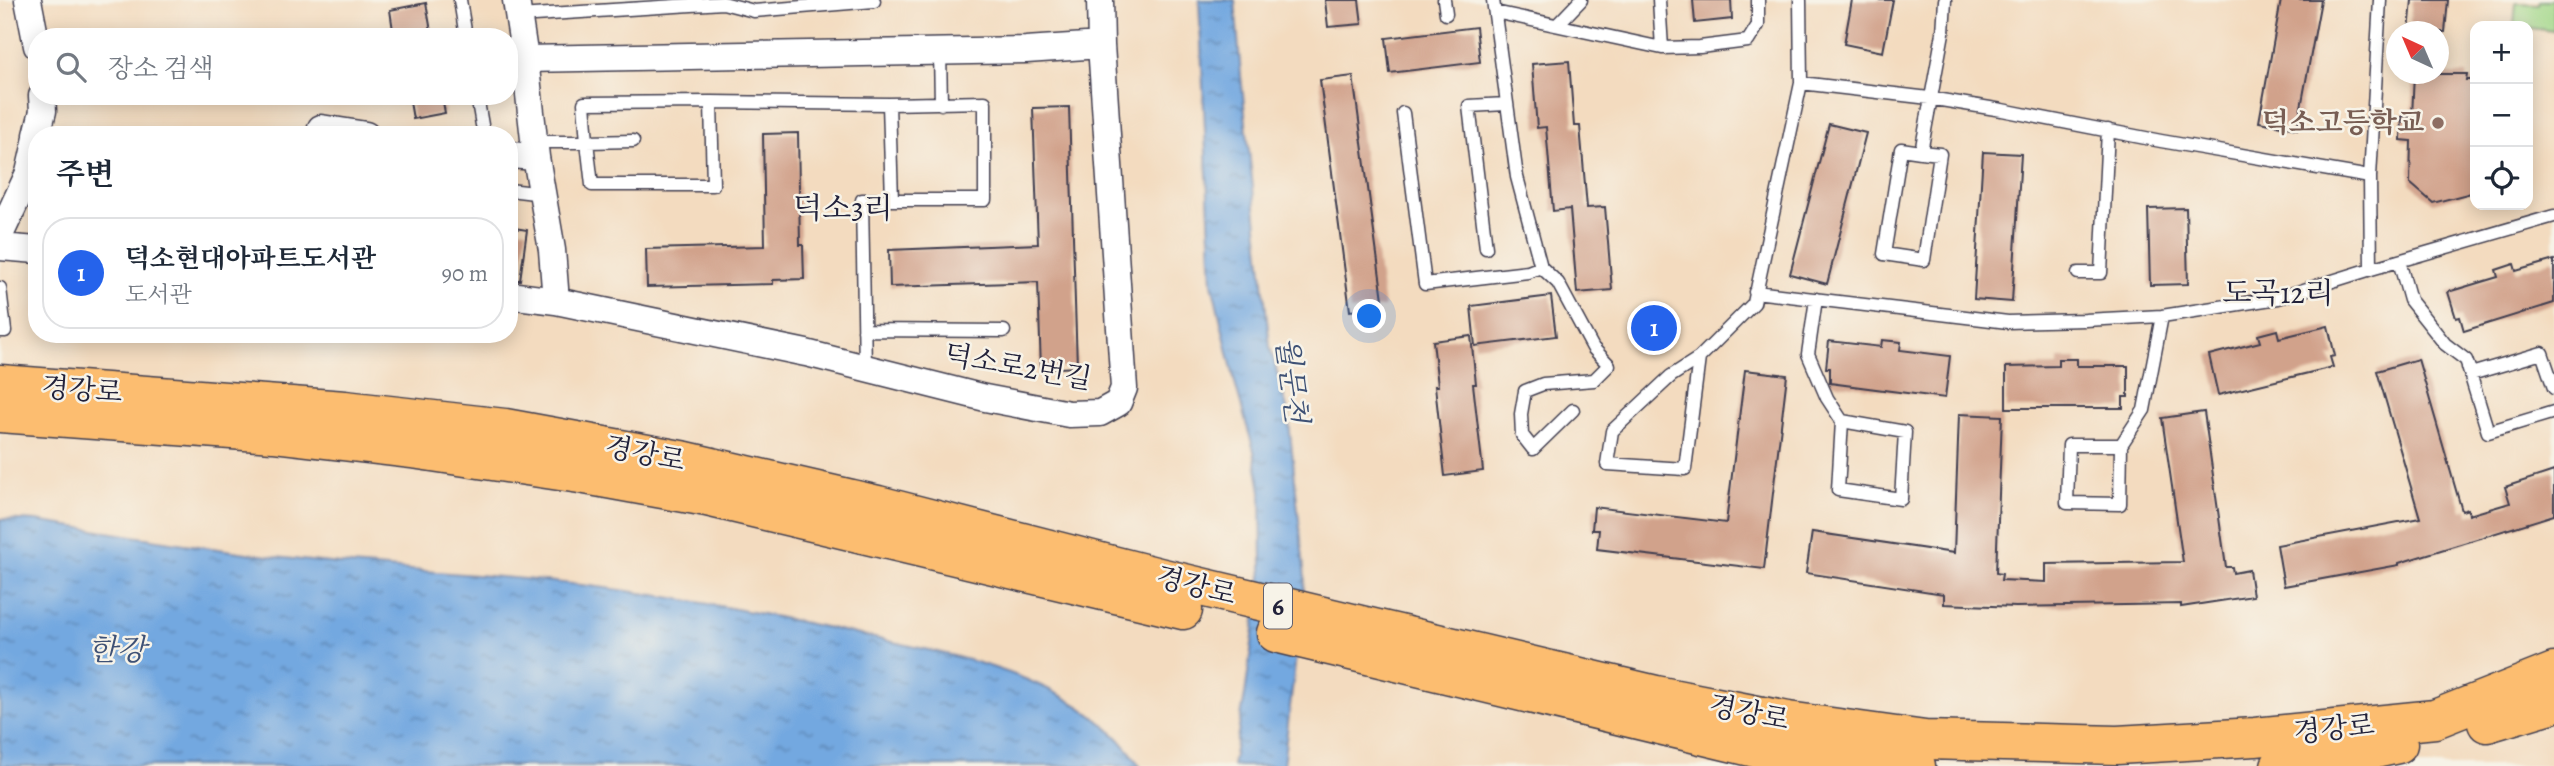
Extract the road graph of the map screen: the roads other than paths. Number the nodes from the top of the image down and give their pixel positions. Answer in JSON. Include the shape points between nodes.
{"nodes":[{"id":1,"x":28,"y":0,"type":"edge"},
{"id":2,"x":460,"y":0,"type":"edge"},
{"id":3,"x":1100,"y":0,"type":"edge"},
{"id":4,"x":1444,"y":0,"type":"edge"},
{"id":5,"x":1581,"y":0,"type":"edge"},
{"id":6,"x":1659,"y":0,"type":"edge"},
{"id":7,"x":1758,"y":0,"type":"edge"},
{"id":8,"x":1800,"y":0,"type":"edge"},
{"id":9,"x":1945,"y":0,"type":"edge"},
{"id":10,"x":2380,"y":0,"type":"edge"},
{"id":11,"x":874,"y":1,"type":"edge"},
{"id":12,"x":1494,"y":6,"type":"edge"},
{"id":13,"x":517,"y":8,"type":"edge"},
{"id":14,"x":1446,"y":14,"type":"dead end"},
{"id":15,"x":1557,"y":25,"type":"junction"},
{"id":16,"x":33,"y":28,"type":"edge"},
{"id":17,"x":465,"y":28,"type":"edge"},
{"id":18,"x":1101,"y":45,"type":"junction"},
{"id":19,"x":1662,"y":48,"type":"junction"},
{"id":20,"x":940,"y":51,"type":"junction"},
{"id":21,"x":525,"y":60,"type":"junction"},
{"id":22,"x":1801,"y":83,"type":"junction"},
{"id":23,"x":1929,"y":98,"type":"junction"},
{"id":24,"x":711,"y":102,"type":"junction"},
{"id":25,"x":889,"y":104,"type":"junction"},
{"id":26,"x":941,"y":104,"type":"junction"},
{"id":27,"x":1506,"y":104,"type":"junction"},
{"id":28,"x":43,"y":105,"type":"edge"},
{"id":29,"x":479,"y":105,"type":"edge"},
{"id":30,"x":1403,"y":113,"type":"dead end"},
{"id":31,"x":482,"y":125,"type":"dead end"},
{"id":32,"x":39,"y":126,"type":"edge"},
{"id":33,"x":2108,"y":131,"type":"junction"},
{"id":34,"x":633,"y":141,"type":"dead end"},
{"id":35,"x":587,"y":142,"type":"junction"},
{"id":36,"x":535,"y":149,"type":"junction"},
{"id":37,"x":1921,"y":152,"type":"junction"},
{"id":38,"x":518,"y":153,"type":"edge"},
{"id":39,"x":28,"y":175,"type":"edge"},
{"id":40,"x":2370,"y":177,"type":"junction"},
{"id":41,"x":518,"y":191,"type":"edge"},
{"id":42,"x":543,"y":194,"type":"junction"},
{"id":43,"x":892,"y":200,"type":"junction"},
{"id":44,"x":2554,"y":216,"type":"edge"},
{"id":45,"x":0,"y":235,"type":"edge"},
{"id":46,"x":0,"y":247,"type":"edge"},
{"id":47,"x":1486,"y":248,"type":"dead end"},
{"id":48,"x":28,"y":249,"type":"edge"},
{"id":49,"x":2399,"y":261,"type":"junction"},
{"id":50,"x":1541,"y":267,"type":"junction"},
{"id":51,"x":2371,"y":269,"type":"junction"},
{"id":52,"x":2078,"y":273,"type":"dead end"},
{"id":53,"x":0,"y":288,"type":"edge"},
{"id":54,"x":1755,"y":292,"type":"junction"},
{"id":55,"x":518,"y":296,"type":"edge"},
{"id":56,"x":1816,"y":299,"type":"junction"},
{"id":57,"x":556,"y":300,"type":"junction"},
{"id":58,"x":2162,"y":316,"type":"junction"},
{"id":59,"x":864,"y":330,"type":"junction"},
{"id":60,"x":0,"y":331,"type":"edge"},
{"id":61,"x":1004,"y":331,"type":"dead end"},
{"id":62,"x":1699,"y":358,"type":"junction"},
{"id":63,"x":2466,"y":360,"type":"junction"},
{"id":64,"x":864,"y":368,"type":"junction"},
{"id":65,"x":0,"y":384,"type":"edge"},
{"id":66,"x":2554,"y":388,"type":"edge"},
{"id":67,"x":1573,"y":410,"type":"dead end"},
{"id":68,"x":2554,"y":412,"type":"edge"},
{"id":69,"x":0,"y":414,"type":"edge"},
{"id":70,"x":1842,"y":421,"type":"junction"},
{"id":71,"x":2121,"y":445,"type":"junction"},
{"id":72,"x":2554,"y":672,"type":"edge"},
{"id":73,"x":2554,"y":703,"type":"edge"},
{"id":74,"x":1916,"y":766,"type":"edge"},
{"id":75,"x":2280,"y":766,"type":"edge"}],
"edges":[{"from":1,"to":16,"type":"street"},
{"from":2,"to":17,"type":"lane"},
{"from":3,"to":18,"type":"street","name":"덕소로2번길"},
{"from":4,"to":14,"type":"lane"},
{"from":5,"to":15,"type":"lane"},
{"from":6,"to":19,"type":"lane"},
{"from":7,"to":19,"type":"lane","via":[[1758,25],[1748,41]]},
{"from":8,"to":22,"type":"lane"},
{"from":9,"to":23,"type":"lane"},
{"from":10,"to":40,"type":"lane"},
{"from":11,"to":13,"type":"lane","via":[[754,11],[723,3]]},
{"from":12,"to":15,"type":"lane"},
{"from":12,"to":27,"type":"lane"},
{"from":13,"to":21,"type":"street"},
{"from":15,"to":19,"type":"lane"},
{"from":18,"to":20,"type":"street"},
{"from":18,"to":64,"type":"street","name":"덕소로2번길","via":[[1125,388],[1118,403],[1100,413],[1069,414]]},
{"from":20,"to":21,"type":"street"},
{"from":20,"to":26,"type":"lane"},
{"from":21,"to":36,"type":"street"},
{"from":22,"to":23,"type":"lane"},
{"from":22,"to":54,"type":"lane"},
{"from":23,"to":33,"type":"lane"},
{"from":23,"to":37,"type":"lane"},
{"from":24,"to":25,"type":"lane"},
{"from":24,"to":35,"type":"lane","via":[[584,103]]},
{"from":24,"to":35,"type":"lane","via":[[713,185],[592,185]]},
{"from":25,"to":26,"type":"lane"},
{"from":25,"to":43,"type":"lane"},
{"from":26,"to":43,"type":"lane","via":[[985,102],[985,200]]},
{"from":27,"to":47,"type":"lane","via":[[1469,106]]},
{"from":27,"to":50,"type":"lane","via":[[1517,177]]},
{"from":28,"to":32,"type":"street"},
{"from":29,"to":31,"type":"lane"},
{"from":30,"to":50,"type":"lane","via":[[1425,284]]},
{"from":33,"to":40,"type":"lane"},
{"from":33,"to":52,"type":"lane","via":[[2101,273]]},
{"from":34,"to":35,"type":"lane"},
{"from":35,"to":36,"type":"lane"},
{"from":36,"to":38,"type":"street"},
{"from":36,"to":42,"type":"street"},
{"from":37,"to":37,"type":"lane","via":[[1940,154],[1924,260],[1884,254],[1901,149]]},
{"from":39,"to":45,"type":"street"},
{"from":40,"to":51,"type":"lane"},
{"from":41,"to":42,"type":"lane"},
{"from":42,"to":57,"type":"street"},
{"from":43,"to":59,"type":"lane","via":[[862,200]]},
{"from":44,"to":49,"type":"lane"},
{"from":46,"to":48,"type":"street"},
{"from":49,"to":51,"type":"lane"},
{"from":49,"to":63,"type":"lane","via":[[2410,300],[2445,344]]},
{"from":50,"to":67,"type":"lane","via":[[1558,283],[1594,348],[1609,365],[1594,380],[1543,384],[1525,391],[1521,435],[1533,449]]},
{"from":51,"to":58,"type":"lane","via":[[2278,298]]},
{"from":53,"to":60,"type":"lane","via":[[5,331]]},
{"from":54,"to":56,"type":"lane"},
{"from":54,"to":62,"type":"lane","via":[[1754,303]]},
{"from":55,"to":57,"type":"street","name":"덕소로2번길"},
{"from":56,"to":58,"type":"lane","via":[[2008,322]]},
{"from":56,"to":70,"type":"lane","via":[[1808,354]]},
{"from":57,"to":64,"type":"street","name":"덕소로2번길"},
{"from":58,"to":71,"type":"lane","via":[[2144,410]]},
{"from":59,"to":61,"type":"lane"},
{"from":59,"to":64,"type":"lane"},
{"from":62,"to":62,"type":"lane","via":[[1671,376],[1612,430],[1607,464],[1685,469]]},
{"from":63,"to":66,"type":"lane","via":[[2470,374],[2542,352]]},
{"from":63,"to":68,"type":"lane","via":[[2488,432]]},
{"from":65,"to":72,"type":"main road","name":"경강로","number":"6","via":[[345,410],[505,428],[673,459],[1656,695],[1788,721],[1925,740],[2117,745],[2435,719]]},
{"from":69,"to":74,"type":"main road","name":"경강로","number":"6","via":[[273,433],[473,458],[694,494],[1772,752]]},
{"from":70,"to":70,"type":"lane","via":[[1838,491],[1901,499],[1905,432]]},
{"from":71,"to":71,"type":"lane","via":[[2069,444],[2067,503],[2120,504]]},
{"from":73,"to":75,"type":"main road","name":"경강로","via":[[2453,732]]}]}
